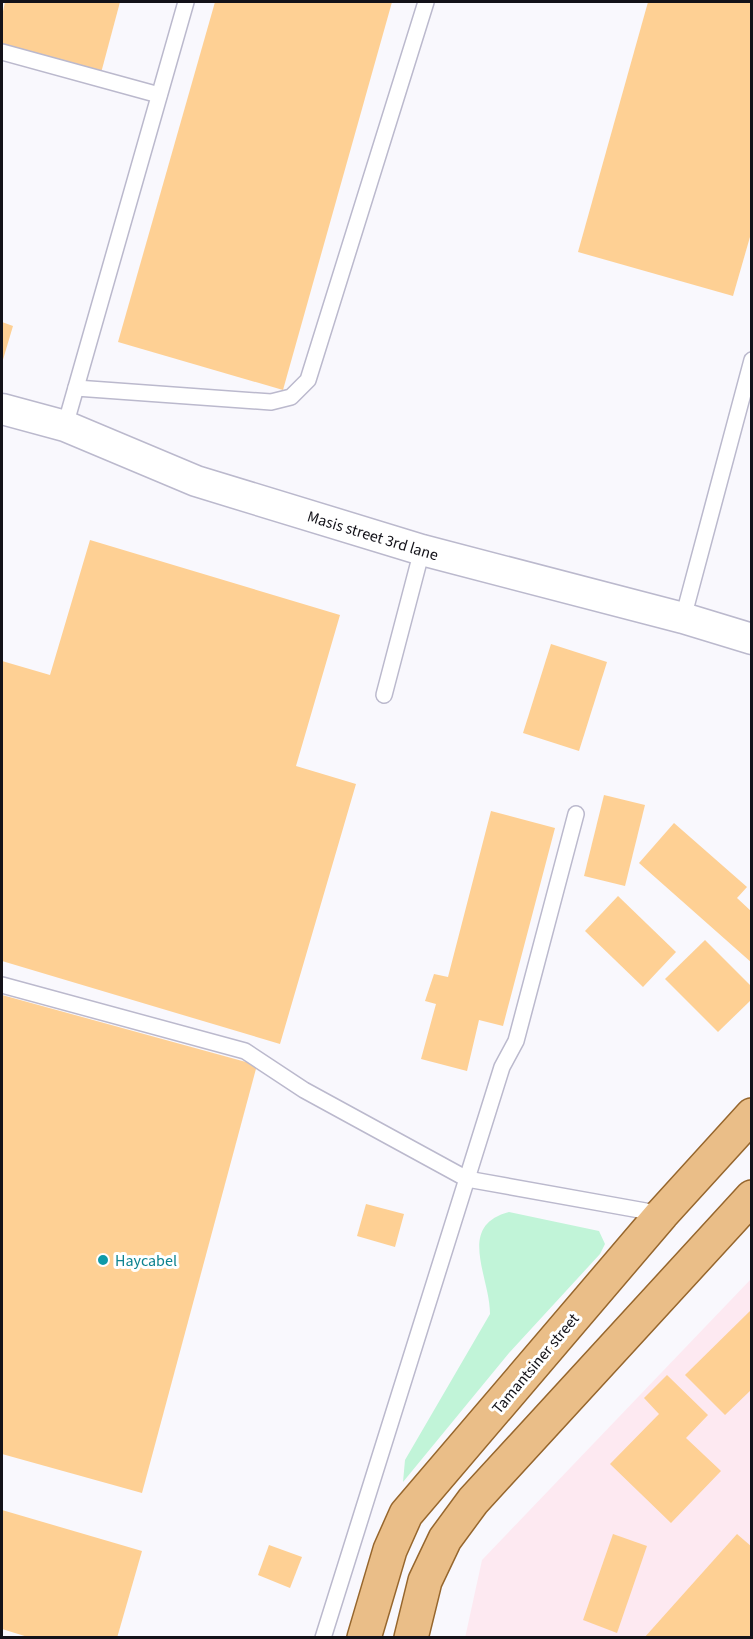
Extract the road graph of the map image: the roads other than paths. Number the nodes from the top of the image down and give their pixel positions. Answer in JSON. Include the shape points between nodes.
{"nodes":[{"id":1,"x":186,"y":2,"type":"edge"},
{"id":2,"x":426,"y":2,"type":"edge"},
{"id":3,"x":2,"y":52,"type":"edge"},
{"id":4,"x":159,"y":95,"type":"junction"},
{"id":5,"x":752,"y":360,"type":"edge"},
{"id":6,"x":76,"y":388,"type":"junction"},
{"id":7,"x":2,"y":409,"type":"edge"},
{"id":8,"x":65,"y":426,"type":"junction"},
{"id":9,"x":422,"y":550,"type":"junction"},
{"id":10,"x":683,"y":618,"type":"junction"},
{"id":11,"x":752,"y":639,"type":"edge"},
{"id":12,"x":384,"y":696,"type":"dead end"},
{"id":13,"x":576,"y":814,"type":"dead end"},
{"id":14,"x":2,"y":985,"type":"edge"},
{"id":15,"x":752,"y":1115,"type":"edge"},
{"id":16,"x":467,"y":1179,"type":"junction"},
{"id":17,"x":746,"y":1212,"type":"edge"},
{"id":18,"x":662,"y":1214,"type":"junction"},
{"id":19,"x":323,"y":1638,"type":"edge"},
{"id":20,"x":364,"y":1638,"type":"edge"},
{"id":21,"x":411,"y":1638,"type":"edge"}],
"edges":[{"from":1,"to":4,"type":"lane"},
{"from":2,"to":6,"type":"lane","via":[[308,380],[291,397],[271,402]]},
{"from":3,"to":4,"type":"lane"},
{"from":4,"to":6,"type":"lane"},
{"from":5,"to":10,"type":"lane"},
{"from":6,"to":8,"type":"lane"},
{"from":7,"to":8,"type":"street","name":"Masis street 3rd lane"},
{"from":8,"to":9,"type":"street","name":"Masis street 3rd lane","via":[[196,482]]},
{"from":9,"to":10,"type":"street","name":"Masis street 3rd lane"},
{"from":9,"to":12,"type":"lane"},
{"from":10,"to":11,"type":"street","name":"Masis street 3rd lane"},
{"from":13,"to":16,"type":"lane","via":[[516,1041],[502,1067]]},
{"from":14,"to":16,"type":"lane","via":[[245,1051],[304,1090]]},
{"from":15,"to":18,"type":"main road","name":"Tamantsiner street"},
{"from":16,"to":18,"type":"lane"},
{"from":16,"to":19,"type":"lane"},
{"from":17,"to":21,"type":"main road","via":[[472,1501],[445,1539],[425,1581]]},
{"from":18,"to":20,"type":"main road","name":"Tamantsiner street","via":[[406,1514],[390,1550]]}]}
